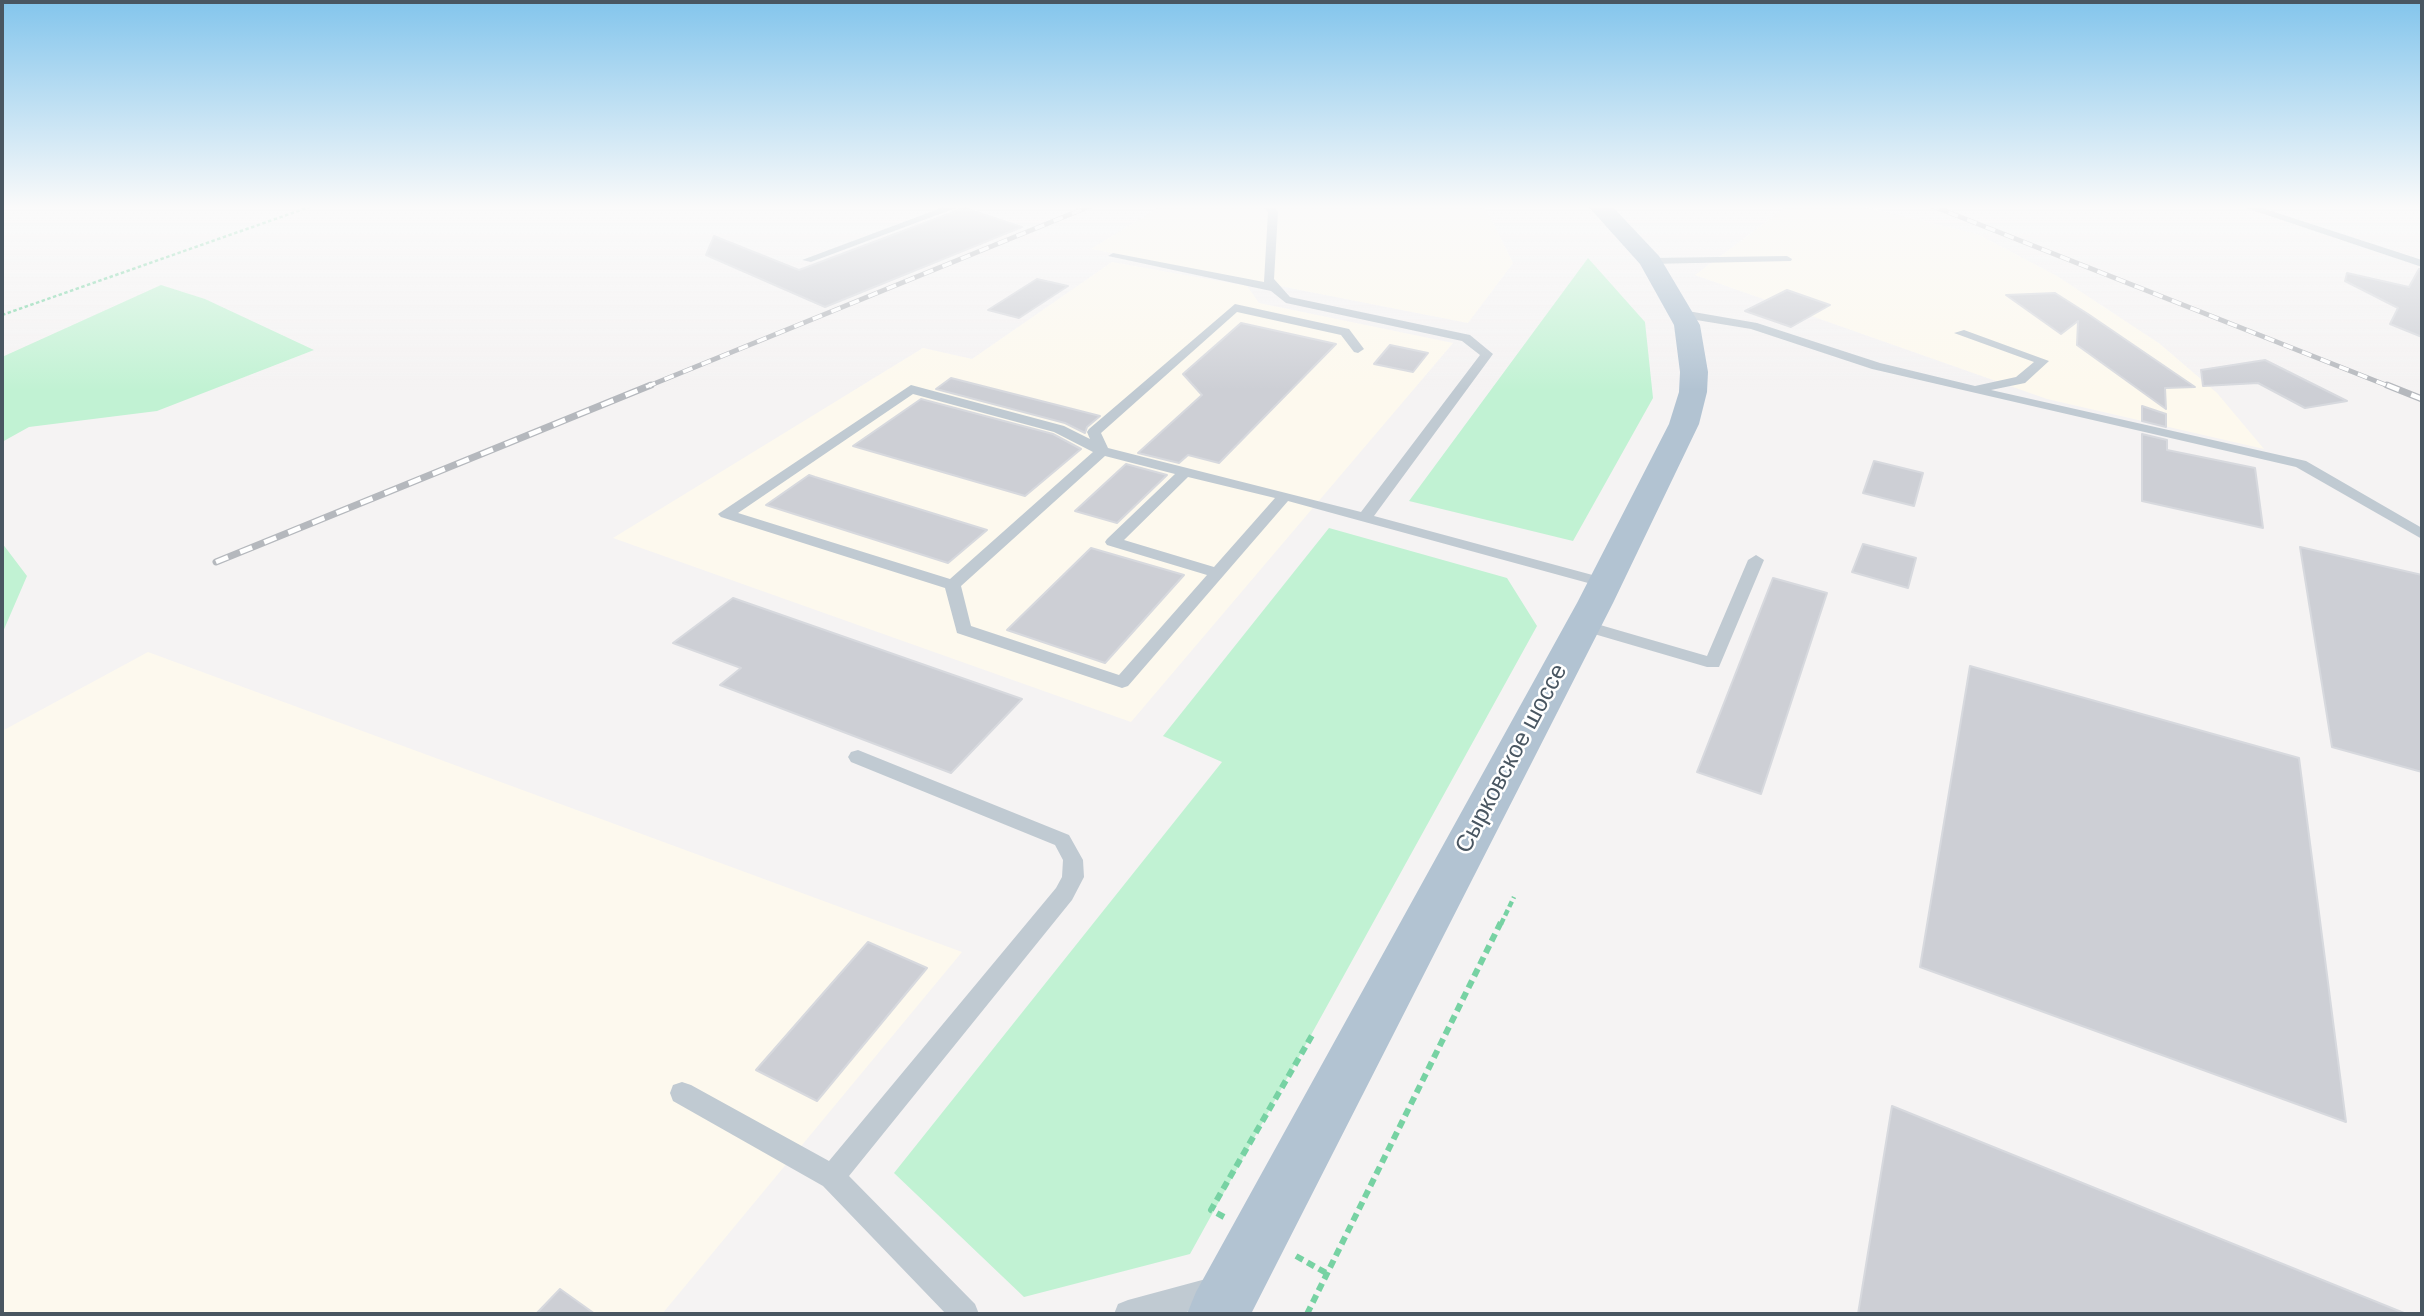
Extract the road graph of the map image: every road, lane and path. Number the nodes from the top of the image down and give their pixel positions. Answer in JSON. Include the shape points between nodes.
{"nodes":[{"id":1,"x":140,"y":266,"type":"edge"},
{"id":2,"x":1166,"y":266,"type":"edge"},
{"id":3,"x":1269,"y":266,"type":"edge"},
{"id":4,"x":1653,"y":266,"type":"edge"},
{"id":5,"x":1275,"y":288,"type":"junction"},
{"id":6,"x":1682,"y":314,"type":"junction"},
{"id":7,"x":2,"y":315,"type":"edge"},
{"id":8,"x":1960,"y":333,"type":"dead end"},
{"id":9,"x":1358,"y":349,"type":"dead end"},
{"id":10,"x":1970,"y":390,"type":"junction"},
{"id":11,"x":1102,"y":451,"type":"junction"},
{"id":12,"x":1185,"y":472,"type":"junction"},
{"id":13,"x":1285,"y":496,"type":"junction"},
{"id":14,"x":1364,"y":519,"type":"junction"},
{"id":15,"x":2422,"y":534,"type":"edge"},
{"id":16,"x":1756,"y":560,"type":"dead end"},
{"id":17,"x":1218,"y":573,"type":"junction"},
{"id":18,"x":1605,"y":583,"type":"junction"},
{"id":19,"x":953,"y":585,"type":"junction"},
{"id":20,"x":1583,"y":625,"type":"junction"},
{"id":21,"x":858,"y":757,"type":"dead end"},
{"id":22,"x":1514,"y":897,"type":"dead end"},
{"id":23,"x":682,"y":1093,"type":"dead end"},
{"id":24,"x":832,"y":1177,"type":"junction"},
{"id":25,"x":1226,"y":1300,"type":"edge"},
{"id":26,"x":965,"y":1314,"type":"edge"},
{"id":27,"x":1128,"y":1314,"type":"edge"},
{"id":28,"x":1307,"y":1314,"type":"edge"}],
"edges":[{"from":1,"to":7,"type":"path"},
{"from":2,"to":5,"type":"lane"},
{"from":3,"to":5,"type":"lane","via":[[1268,280]]},
{"from":4,"to":6,"type":"main road","name":"Сырковское шоссе"},
{"from":5,"to":14,"type":"lane","via":[[1286,300],[1466,338],[1487,355]]},
{"from":6,"to":10,"type":"lane","via":[[1753,326]]},
{"from":6,"to":18,"type":"main road","name":"Сырковское шоссе","via":[[1692,347],[1693,393],[1684,424]]},
{"from":8,"to":10,"type":"lane","via":[[2043,361],[2020,380]]},
{"from":9,"to":11,"type":"lane","via":[[1345,332],[1235,308],[1094,432]]},
{"from":10,"to":15,"type":"lane","via":[[2301,464]]},
{"from":11,"to":12,"type":"lane"},
{"from":11,"to":19,"type":"lane"},
{"from":11,"to":19,"type":"lane","via":[[1059,429],[911,389],[726,514]]},
{"from":12,"to":13,"type":"lane"},
{"from":12,"to":17,"type":"lane","via":[[1113,542]]},
{"from":13,"to":14,"type":"lane"},
{"from":13,"to":17,"type":"lane"},
{"from":14,"to":18,"type":"lane"},
{"from":16,"to":20,"type":"lane","via":[[1713,663]]},
{"from":17,"to":19,"type":"lane","via":[[1122,682],[963,629]]},
{"from":18,"to":20,"type":"main road","name":"Сырковское шоссе"},
{"from":20,"to":25,"type":"main road","name":"Сырковское шоссе"},
{"from":21,"to":24,"type":"lane","via":[[1062,840],[1073,860],[1073,877],[1064,894]]},
{"from":22,"to":28,"type":"path"},
{"from":23,"to":24,"type":"lane"},
{"from":24,"to":26,"type":"lane"},
{"from":25,"to":27,"type":"lane"}]}
